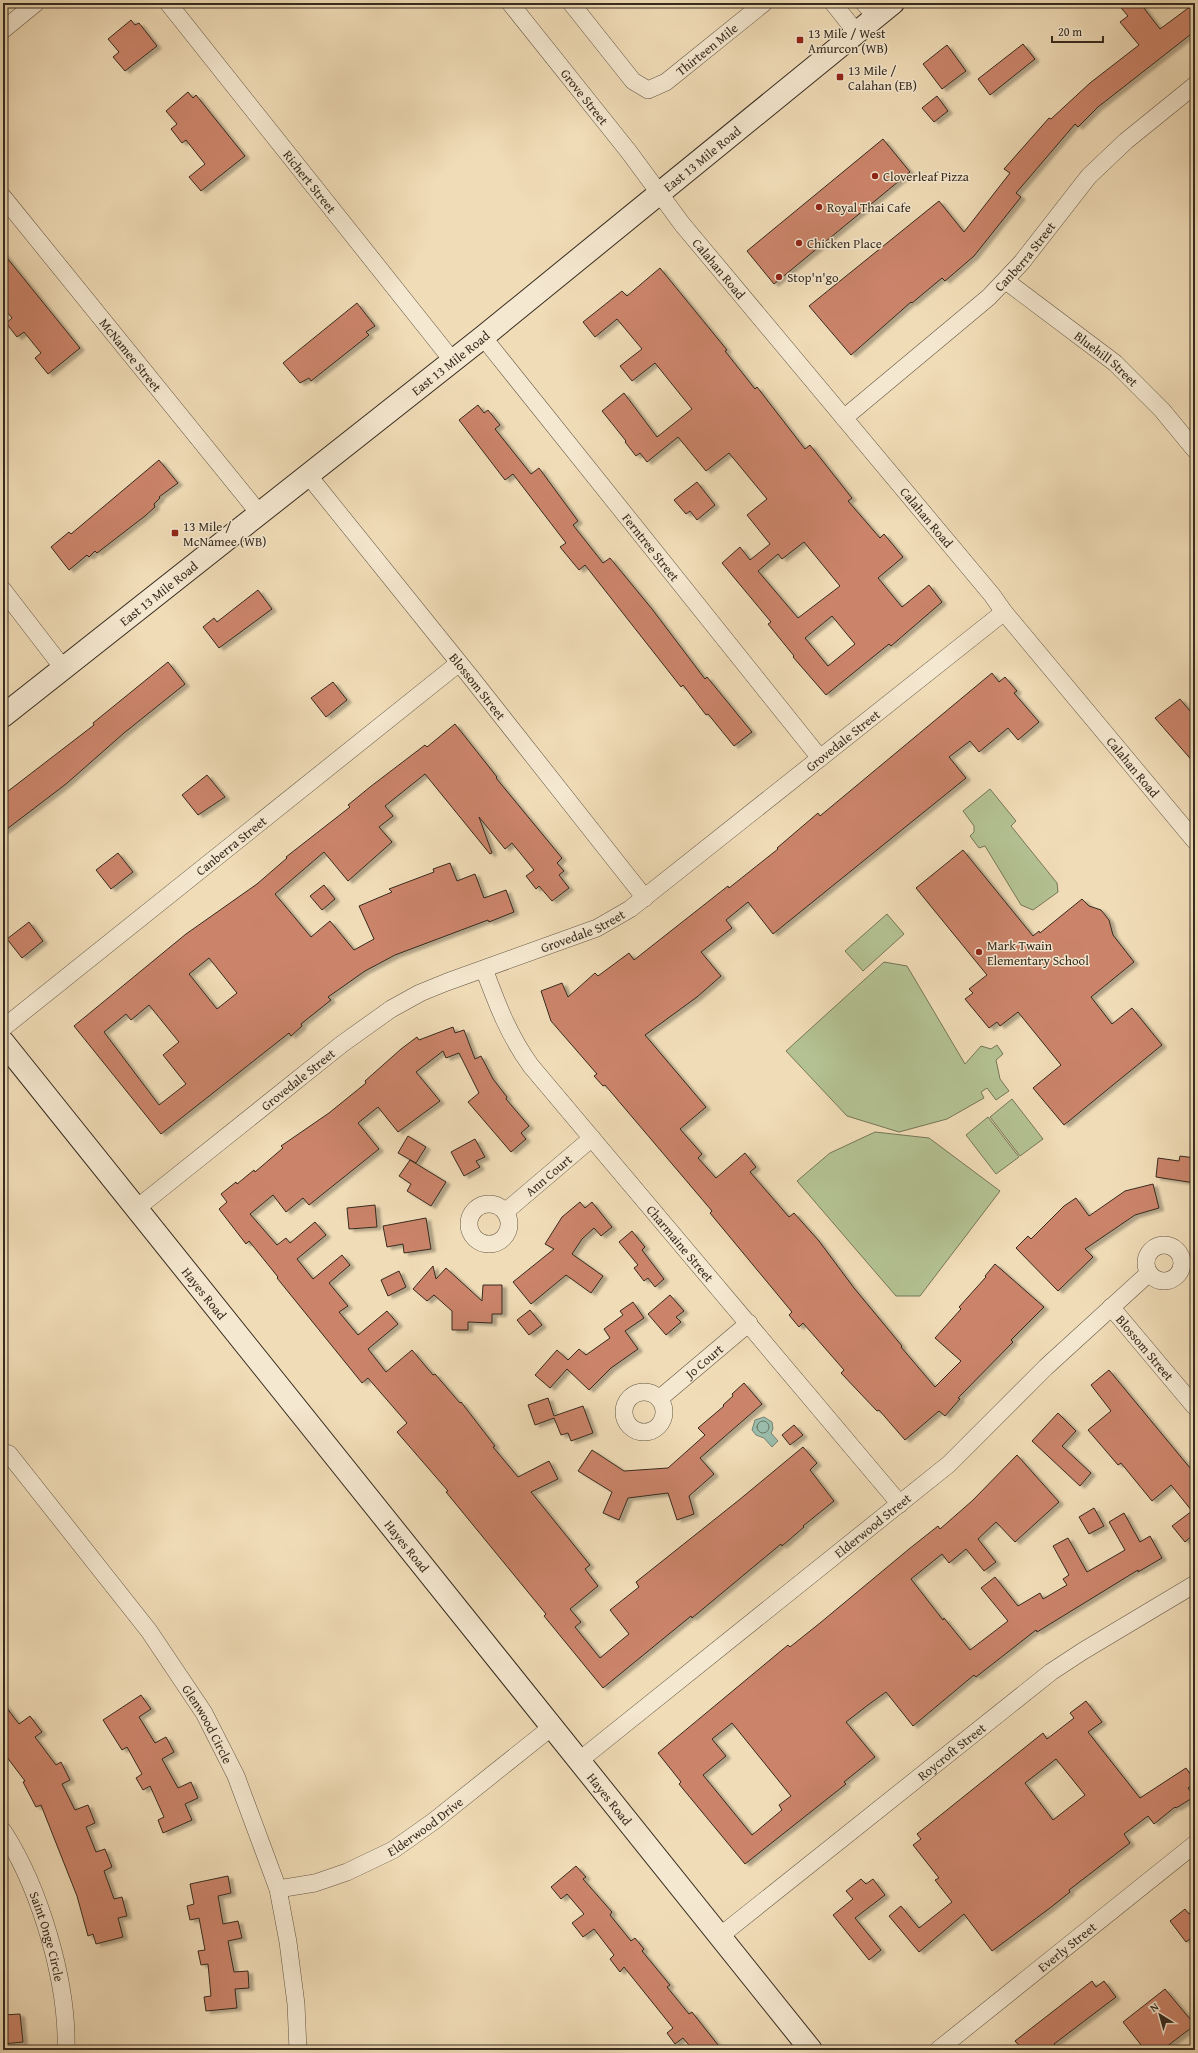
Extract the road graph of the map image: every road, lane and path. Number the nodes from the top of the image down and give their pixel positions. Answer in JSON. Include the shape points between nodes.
{"nodes":[{"id":1,"x":36,"y":3,"type":"edge"},
{"id":2,"x":168,"y":3,"type":"edge"},
{"id":3,"x":510,"y":3,"type":"edge"},
{"id":4,"x":571,"y":3,"type":"edge"},
{"id":5,"x":764,"y":3,"type":"edge"},
{"id":6,"x":833,"y":3,"type":"edge"},
{"id":7,"x":893,"y":3,"type":"edge"},
{"id":8,"x":870,"y":10,"type":"edge"},
{"id":9,"x":3,"y":30,"type":"edge"},
{"id":10,"x":856,"y":32,"type":"junction"},
{"id":11,"x":1192,"y":94,"type":"edge"},
{"id":12,"x":658,"y":192,"type":"junction"},
{"id":13,"x":3,"y":197,"type":"edge"},
{"id":14,"x":1006,"y":281,"type":"junction"},
{"id":15,"x":483,"y":337,"type":"junction"},
{"id":16,"x":452,"y":360,"type":"junction"},
{"id":17,"x":844,"y":418,"type":"junction"},
{"id":18,"x":1195,"y":450,"type":"edge"},
{"id":19,"x":308,"y":475,"type":"junction"},
{"id":20,"x":258,"y":513,"type":"junction"},
{"id":21,"x":3,"y":590,"type":"edge"},
{"id":22,"x":1004,"y":612,"type":"junction"},
{"id":23,"x":459,"y":663,"type":"junction"},
{"id":24,"x":63,"y":668,"type":"junction"},
{"id":25,"x":3,"y":716,"type":"edge"},
{"id":26,"x":820,"y":758,"type":"junction"},
{"id":27,"x":1195,"y":841,"type":"edge"},
{"id":28,"x":645,"y":898,"type":"junction"},
{"id":29,"x":484,"y":969,"type":"junction"},
{"id":30,"x":3,"y":1028,"type":"edge"},
{"id":31,"x":3,"y":1042,"type":"edge"},
{"id":32,"x":592,"y":1138,"type":"junction"},
{"id":33,"x":137,"y":1208,"type":"junction"},
{"id":34,"x":505,"y":1212,"type":"dead end"},
{"id":35,"x":1149,"y":1273,"type":"dead end"},
{"id":36,"x":1111,"y":1307,"type":"junction"},
{"id":37,"x":749,"y":1323,"type":"junction"},
{"id":38,"x":659,"y":1399,"type":"dead end"},
{"id":39,"x":1195,"y":1407,"type":"edge"},
{"id":40,"x":3,"y":1452,"type":"edge"},
{"id":41,"x":900,"y":1504,"type":"junction"},
{"id":42,"x":1195,"y":1584,"type":"edge"},
{"id":43,"x":553,"y":1726,"type":"junction"},
{"id":44,"x":580,"y":1760,"type":"junction"},
{"id":45,"x":3,"y":1831,"type":"edge"},
{"id":46,"x":1195,"y":1844,"type":"edge"},
{"id":47,"x":278,"y":1889,"type":"junction"},
{"id":48,"x":720,"y":1936,"type":"junction"},
{"id":49,"x":66,"y":2050,"type":"edge"},
{"id":50,"x":298,"y":2050,"type":"edge"},
{"id":51,"x":811,"y":2050,"type":"edge"},
{"id":52,"x":938,"y":2050,"type":"edge"}],
"edges":[{"from":1,"to":9,"type":"street"},
{"from":2,"to":16,"type":"street","name":"Richert Street"},
{"from":3,"to":12,"type":"street","name":"Grove Street"},
{"from":4,"to":5,"type":"street","name":"Thirteen Mile","via":[[633,81],[648,90],[666,82]]},
{"from":6,"to":10,"type":"street"},
{"from":7,"to":8,"type":"street","name":"East 13 Mile Road"},
{"from":8,"to":10,"type":"street","name":"East 13 Mile Road"},
{"from":10,"to":12,"type":"street","name":"East 13 Mile Road"},
{"from":11,"to":14,"type":"street","name":"Canberra Street","via":[[1120,146],[1089,176]]},
{"from":12,"to":15,"type":"street","name":"East 13 Mile Road"},
{"from":12,"to":17,"type":"street","name":"Calahan Road"},
{"from":13,"to":20,"type":"street","name":"McNamee Street"},
{"from":14,"to":17,"type":"street","name":"Canberra Street","via":[[975,310]]},
{"from":14,"to":18,"type":"street","name":"Bluehill Street","via":[[1115,363],[1158,406]]},
{"from":15,"to":16,"type":"street","name":"East 13 Mile Road"},
{"from":15,"to":26,"type":"street","name":"Ferntree Street"},
{"from":16,"to":19,"type":"street","name":"East 13 Mile Road"},
{"from":17,"to":22,"type":"street","name":"Calahan Road"},
{"from":19,"to":20,"type":"street","name":"East 13 Mile Road"},
{"from":19,"to":23,"type":"street","name":"Blossom Street"},
{"from":20,"to":24,"type":"street","name":"East 13 Mile Road"},
{"from":21,"to":24,"type":"street"},
{"from":22,"to":26,"type":"street","name":"Grovedale Street"},
{"from":22,"to":27,"type":"street","name":"Calahan Road"},
{"from":23,"to":28,"type":"street","name":"Blossom Street"},
{"from":23,"to":30,"type":"street","name":"Canberra Street"},
{"from":24,"to":25,"type":"street","name":"East 13 Mile Road"},
{"from":26,"to":28,"type":"street","name":"Grovedale Street"},
{"from":28,"to":29,"type":"street","name":"Grovedale Street","via":[[597,928]]},
{"from":29,"to":32,"type":"street","name":"Charmaine Street","via":[[507,1026],[521,1052]]},
{"from":29,"to":33,"type":"street","name":"Grovedale Street","via":[[420,993],[374,1020]]},
{"from":31,"to":33,"type":"street","name":"Hayes Road"},
{"from":32,"to":34,"type":"street","name":"Ann Court"},
{"from":32,"to":37,"type":"street","name":"Charmaine Street"},
{"from":33,"to":43,"type":"street","name":"Hayes Road"},
{"from":35,"to":36,"type":"street","name":"Elderwood Street"},
{"from":36,"to":39,"type":"street","name":"Blossom Street"},
{"from":36,"to":41,"type":"street","name":"Elderwood Street","via":[[1046,1367],[949,1464]]},
{"from":37,"to":38,"type":"street","name":"Jo Court"},
{"from":37,"to":41,"type":"street","name":"Charmaine Street"},
{"from":40,"to":47,"type":"street","name":"Glenwood Circle","via":[[9,1454],[149,1630],[204,1713],[236,1776]]},
{"from":41,"to":44,"type":"street","name":"Elderwood Street"},
{"from":42,"to":48,"type":"street","name":"Roycroft Street","via":[[1051,1672]]},
{"from":43,"to":44,"type":"street","name":"Hayes Road"},
{"from":43,"to":47,"type":"street","name":"Elderwood Drive","via":[[434,1822],[393,1850],[347,1872],[315,1883]]},
{"from":44,"to":48,"type":"street","name":"Hayes Road"},
{"from":45,"to":49,"type":"street","name":"Saint Onge Circle","via":[[27,1876],[49,1936],[63,2004]]},
{"from":46,"to":52,"type":"street","name":"Everly Street"},
{"from":47,"to":50,"type":"street","name":"Glenwood Circle","via":[[296,2004]]},
{"from":48,"to":51,"type":"street","name":"Hayes Road"}]}
